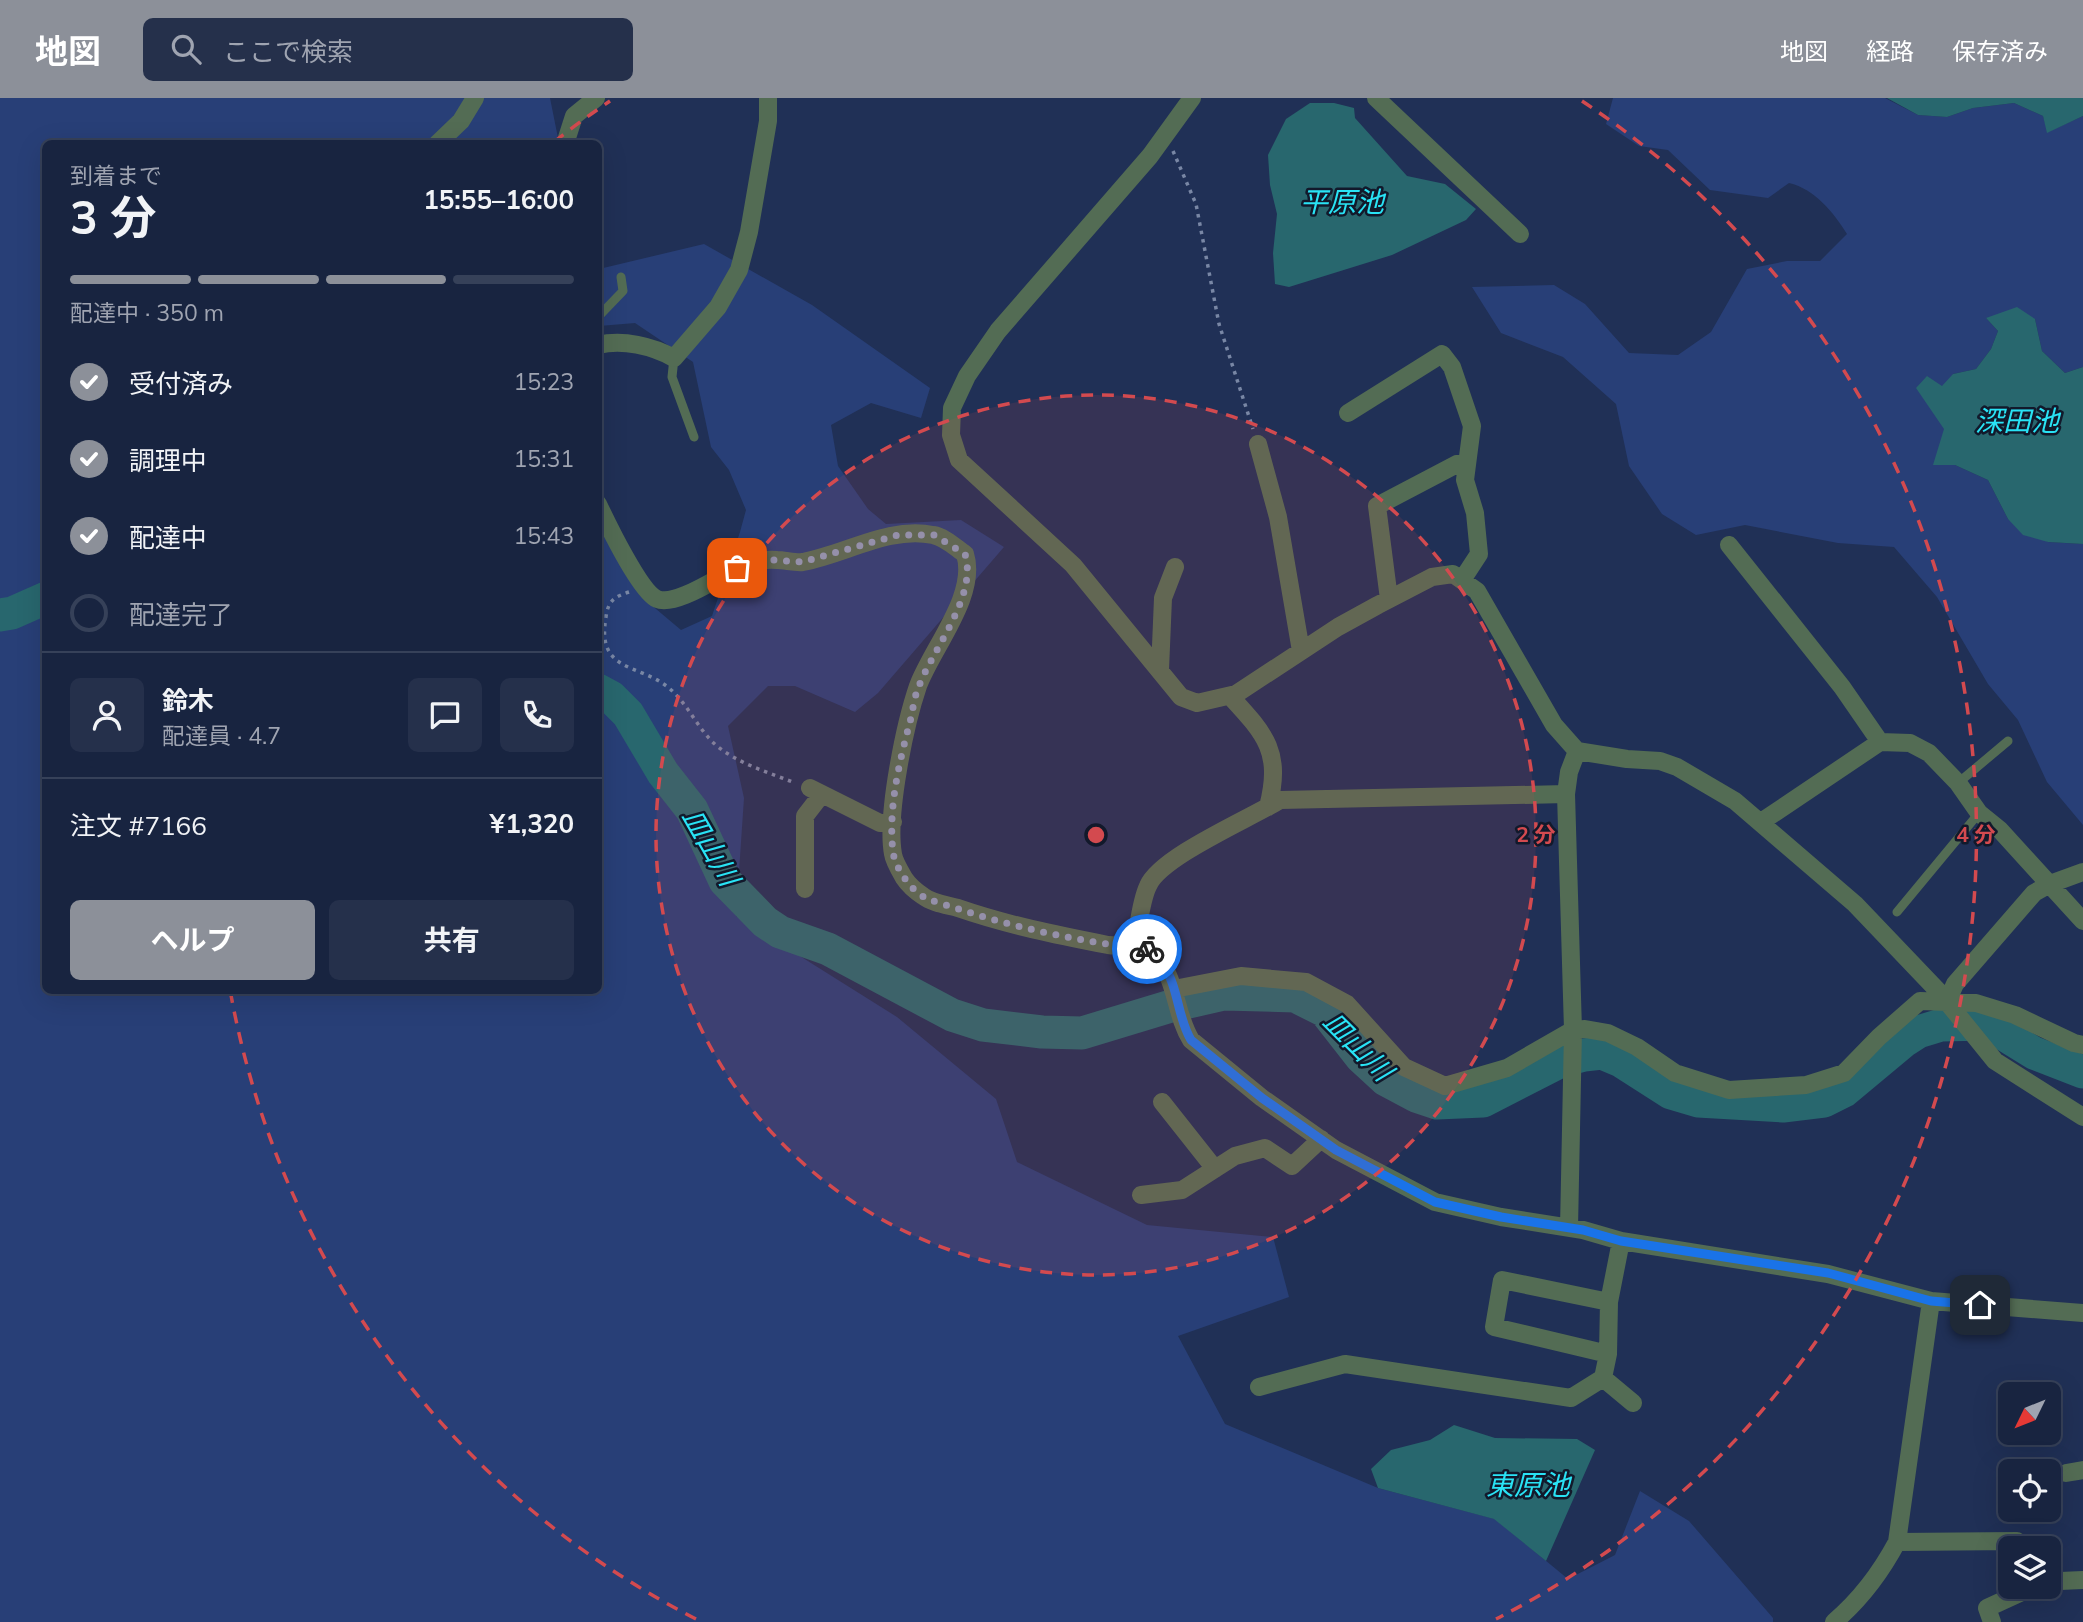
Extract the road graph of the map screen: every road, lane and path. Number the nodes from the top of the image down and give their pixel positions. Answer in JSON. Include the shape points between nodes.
{"nodes":[{"id":1,"x":475,"y":98,"type":"edge"},
{"id":2,"x":596,"y":98,"type":"edge"},
{"id":3,"x":768,"y":98,"type":"edge"},
{"id":4,"x":1192,"y":98,"type":"edge"},
{"id":5,"x":1376,"y":98,"type":"edge"},
{"id":6,"x":1164,"y":138,"type":"junction"},
{"id":7,"x":441,"y":140,"type":"edge"},
{"id":8,"x":566,"y":140,"type":"edge"},
{"id":9,"x":1520,"y":234,"type":"dead end"},
{"id":10,"x":621,"y":277,"type":"dead end"},
{"id":11,"x":602,"y":313,"type":"edge"},
{"id":12,"x":602,"y":345,"type":"edge"},
{"id":13,"x":674,"y":358,"type":"junction"},
{"id":14,"x":1348,"y":412,"type":"dead end"},
{"id":15,"x":694,"y":437,"type":"dead end"},
{"id":16,"x":1258,"y":444,"type":"joint"},
{"id":17,"x":1467,"y":463,"type":"junction"},
{"id":18,"x":602,"y":512,"type":"edge"},
{"id":19,"x":1729,"y":545,"type":"dead end"},
{"id":20,"x":1175,"y":567,"type":"dead end"},
{"id":21,"x":1462,"y":580,"type":"junction"},
{"id":22,"x":644,"y":586,"type":"junction"},
{"id":23,"x":1389,"y":599,"type":"junction"},
{"id":24,"x":1301,"y":651,"type":"junction"},
{"id":25,"x":1160,"y":670,"type":"junction"},
{"id":26,"x":1230,"y":696,"type":"junction"},
{"id":27,"x":2008,"y":741,"type":"dead end"},
{"id":28,"x":1880,"y":742,"type":"junction"},
{"id":29,"x":1577,"y":751,"type":"junction"},
{"id":30,"x":1958,"y":783,"type":"junction"},
{"id":31,"x":816,"y":791,"type":"junction"},
{"id":32,"x":1566,"y":794,"type":"junction"},
{"id":33,"x":1268,"y":807,"type":"junction"},
{"id":34,"x":1979,"y":813,"type":"junction"},
{"id":35,"x":893,"y":822,"type":"junction"},
{"id":36,"x":1761,"y":822,"type":"junction"},
{"id":37,"x":2083,"y":872,"type":"edge"},
{"id":38,"x":2050,"y":884,"type":"junction"},
{"id":39,"x":805,"y":888,"type":"dead end"},
{"id":40,"x":1897,"y":912,"type":"dead end"},
{"id":41,"x":2083,"y":922,"type":"edge"},
{"id":42,"x":1135,"y":945,"type":"junction"},
{"id":43,"x":1174,"y":989,"type":"junction"},
{"id":44,"x":1947,"y":1002,"type":"junction"},
{"id":45,"x":1573,"y":1030,"type":"junction"},
{"id":46,"x":2083,"y":1045,"type":"edge"},
{"id":47,"x":1162,"y":1102,"type":"dead end"},
{"id":48,"x":2083,"y":1117,"type":"edge"},
{"id":49,"x":1321,"y":1139,"type":"junction"},
{"id":50,"x":1215,"y":1169,"type":"junction"},
{"id":51,"x":1141,"y":1195,"type":"dead end"},
{"id":52,"x":1569,"y":1228,"type":"junction"},
{"id":53,"x":1621,"y":1241,"type":"junction"},
{"id":54,"x":1931,"y":1301,"type":"junction"},
{"id":55,"x":1609,"y":1302,"type":"junction"},
{"id":56,"x":2083,"y":1313,"type":"edge"},
{"id":57,"x":1608,"y":1354,"type":"junction"},
{"id":58,"x":1603,"y":1378,"type":"junction"},
{"id":59,"x":1259,"y":1387,"type":"dead end"},
{"id":60,"x":1633,"y":1403,"type":"dead end"},
{"id":61,"x":1998,"y":1541,"type":"edge"},
{"id":62,"x":1898,"y":1542,"type":"junction"},
{"id":63,"x":2061,"y":1580,"type":"edge"},
{"id":64,"x":2083,"y":1580,"type":"edge"},
{"id":65,"x":2006,"y":1599,"type":"edge"},
{"id":66,"x":1846,"y":1618,"type":"edge"},
{"id":67,"x":1993,"y":1622,"type":"edge"}],
"edges":[{"from":1,"to":7,"type":"street","via":[[461,121]]},
{"from":2,"to":8,"type":"street","via":[[574,116]]},
{"from":3,"to":13,"type":"street","via":[[768,121],[739,270],[718,307]]},
{"from":4,"to":6,"type":"street"},
{"from":5,"to":9,"type":"street"},
{"from":6,"to":16,"type":"path","via":[[1196,204],[1219,324]]},
{"from":6,"to":25,"type":"street","via":[[998,331],[967,376],[952,408],[951,435],[959,460],[1073,565]]},
{"from":10,"to":11,"type":"lane","via":[[623,291]]},
{"from":12,"to":13,"type":"street","via":[[629,343]]},
{"from":13,"to":15,"type":"lane","via":[[672,377]]},
{"from":14,"to":17,"type":"street","via":[[1442,354],[1452,367],[1472,426]]},
{"from":16,"to":24,"type":"street","via":[[1278,517]]},
{"from":17,"to":21,"type":"street","via":[[1465,480],[1475,513],[1479,554]]},
{"from":17,"to":23,"type":"street","via":[[1377,506]]},
{"from":18,"to":22,"type":"street"},
{"from":19,"to":28,"type":"street"},
{"from":20,"to":25,"type":"street","via":[[1163,598]]},
{"from":21,"to":23,"type":"street","via":[[1453,574],[1432,577]]},
{"from":21,"to":29,"type":"street","via":[[1477,591],[1554,725]]},
{"from":22,"to":31,"type":"path","via":[[613,598],[608,605],[603,634],[611,654],[632,671],[667,687],[718,746]]},
{"from":22,"to":35,"type":"street","via":[[658,600],[671,599],[755,562],[802,562],[898,535],[934,535],[965,554],[969,566],[960,603],[918,687],[898,771]]},
{"from":23,"to":24,"type":"street"},
{"from":24,"to":26,"type":"street"},
{"from":25,"to":26,"type":"street","via":[[1181,697],[1197,703]]},
{"from":26,"to":33,"type":"street","via":[[1266,740],[1273,762]]},
{"from":27,"to":30,"type":"lane"},
{"from":28,"to":30,"type":"street","via":[[1910,743],[1929,754]]},
{"from":28,"to":36,"type":"street"},
{"from":29,"to":32,"type":"street"},
{"from":29,"to":36,"type":"street","via":[[1677,767]]},
{"from":30,"to":34,"type":"street"},
{"from":31,"to":35,"type":"street","via":[[880,823]]},
{"from":31,"to":39,"type":"street","via":[[805,816]]},
{"from":32,"to":33,"type":"street","via":[[1280,800]]},
{"from":32,"to":45,"type":"street"},
{"from":33,"to":42,"type":"street","via":[[1177,856],[1157,872],[1147,887]]},
{"from":34,"to":38,"type":"street"},
{"from":34,"to":40,"type":"lane"},
{"from":35,"to":42,"type":"street","via":[[893,855],[905,878],[924,898],[1060,936]]},
{"from":36,"to":44,"type":"street","via":[[1855,904]]},
{"from":37,"to":38,"type":"street"},
{"from":38,"to":41,"type":"street"},
{"from":38,"to":44,"type":"street","via":[[2034,894],[1955,984]]},
{"from":42,"to":43,"type":"street","via":[[1147,949],[1164,967]]},
{"from":43,"to":45,"type":"street","via":[[1241,976],[1306,982],[1347,1004],[1404,1068],[1445,1086],[1507,1068]]},
{"from":43,"to":49,"type":"street","via":[[1191,1040]]},
{"from":44,"to":45,"type":"street","via":[[1920,1001],[1844,1073],[1806,1085],[1729,1090],[1675,1073],[1608,1033]]},
{"from":44,"to":46,"type":"street","via":[[1976,1003],[2015,1015]]},
{"from":44,"to":48,"type":"street","via":[[1995,1061]]},
{"from":45,"to":52,"type":"street"},
{"from":47,"to":50,"type":"street"},
{"from":49,"to":50,"type":"street","via":[[1292,1166],[1265,1148],[1236,1156]]},
{"from":49,"to":52,"type":"street","via":[[1435,1202]]},
{"from":50,"to":51,"type":"street","via":[[1182,1190]]},
{"from":52,"to":53,"type":"street"},
{"from":53,"to":54,"type":"street","via":[[1828,1273]]},
{"from":53,"to":55,"type":"street"},
{"from":54,"to":56,"type":"street"},
{"from":54,"to":62,"type":"street"},
{"from":55,"to":57,"type":"street"},
{"from":55,"to":57,"type":"street","via":[[1502,1280],[1493,1326]]},
{"from":57,"to":58,"type":"street"},
{"from":58,"to":59,"type":"street","via":[[1571,1398],[1345,1364]]},
{"from":58,"to":60,"type":"street"},
{"from":61,"to":62,"type":"street"},
{"from":62,"to":66,"type":"street"},
{"from":63,"to":64,"type":"street"},
{"from":65,"to":67,"type":"street","via":[[1987,1608]]}]}
